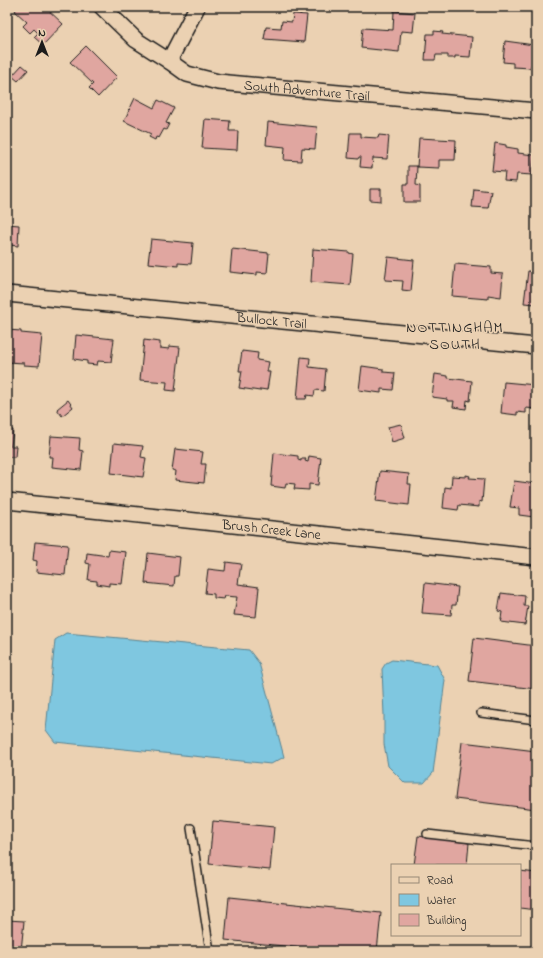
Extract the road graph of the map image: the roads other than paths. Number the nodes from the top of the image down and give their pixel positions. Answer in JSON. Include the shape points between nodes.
{"nodes":[{"id":1,"x":102,"y":7,"type":"edge"},
{"id":2,"x":196,"y":7,"type":"edge"},
{"id":3,"x":169,"y":61,"type":"junction"},
{"id":4,"x":536,"y":111,"type":"edge"},
{"id":5,"x":7,"y":294,"type":"edge"},
{"id":6,"x":536,"y":346,"type":"edge"},
{"id":7,"x":7,"y":501,"type":"edge"},
{"id":8,"x":536,"y":557,"type":"edge"},
{"id":9,"x":481,"y":713,"type":"dead end"},
{"id":10,"x":536,"y":720,"type":"edge"},
{"id":11,"x":191,"y":828,"type":"dead end"},
{"id":12,"x":427,"y":834,"type":"dead end"},
{"id":13,"x":536,"y":846,"type":"edge"},
{"id":14,"x":210,"y":951,"type":"edge"}],
"edges":[{"from":1,"to":3,"type":"street","name":"South Adventure Trail","via":[[136,40]]},
{"from":2,"to":3,"type":"street"},
{"from":3,"to":4,"type":"street","name":"South Adventure Trail","via":[[187,74],[218,82]]},
{"from":5,"to":6,"type":"street","name":"Bullock Trail"},
{"from":7,"to":8,"type":"street","name":"Brush Creek Lane"},
{"from":9,"to":10,"type":"lane"},
{"from":11,"to":14,"type":"lane"},
{"from":12,"to":13,"type":"lane"}]}
